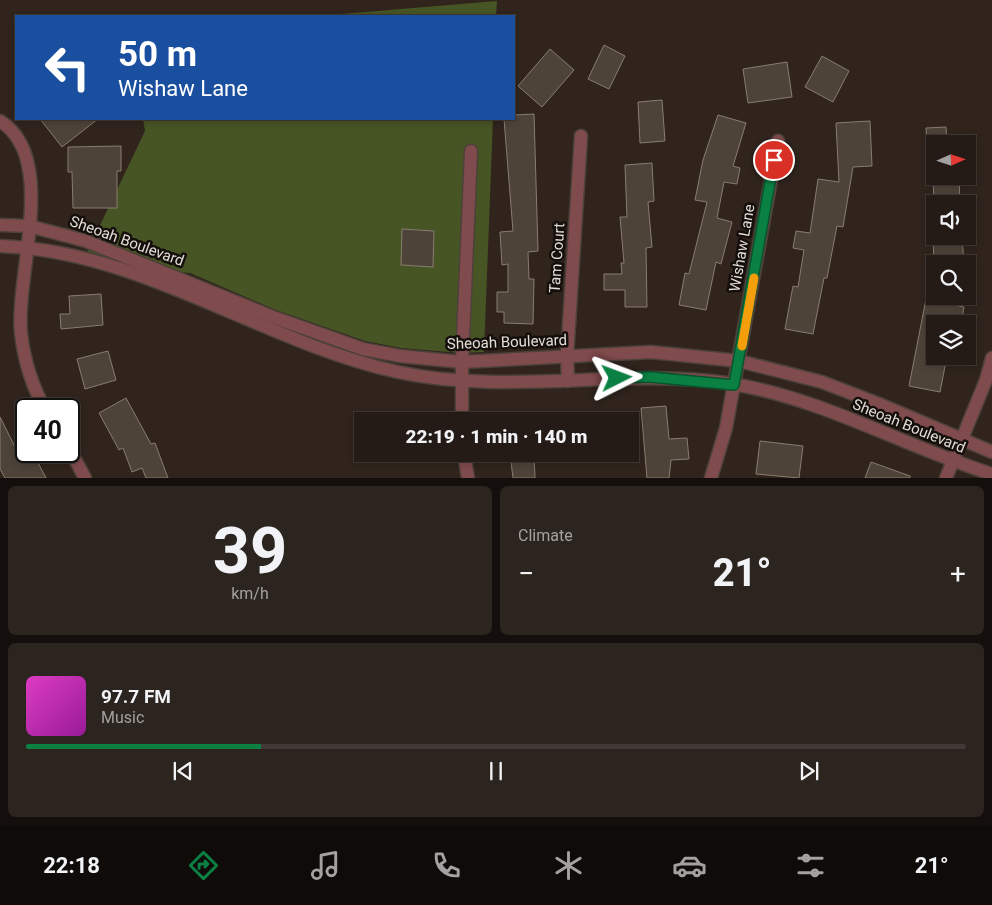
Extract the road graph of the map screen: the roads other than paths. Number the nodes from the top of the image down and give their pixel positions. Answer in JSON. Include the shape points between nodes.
{"nodes":[{"id":1,"x":0,"y":120,"type":"edge"},
{"id":2,"x":581,"y":136,"type":"dead end"},
{"id":3,"x":778,"y":141,"type":"dead end"},
{"id":4,"x":471,"y":151,"type":"dead end"},
{"id":5,"x":0,"y":225,"type":"edge"},
{"id":6,"x":29,"y":226,"type":"junction"},
{"id":7,"x":0,"y":246,"type":"edge"},
{"id":8,"x":28,"y":247,"type":"junction"},
{"id":9,"x":192,"y":289,"type":"junction"},
{"id":10,"x":221,"y":301,"type":"junction"},
{"id":11,"x":328,"y":336,"type":"junction"},
{"id":12,"x":323,"y":350,"type":"junction"},
{"id":13,"x":380,"y":352,"type":"junction"},
{"id":14,"x":567,"y":356,"type":"junction"},
{"id":15,"x":992,"y":358,"type":"edge"},
{"id":16,"x":739,"y":361,"type":"junction"},
{"id":17,"x":462,"y":362,"type":"junction"},
{"id":18,"x":378,"y":367,"type":"junction"},
{"id":19,"x":568,"y":381,"type":"junction"},
{"id":20,"x":462,"y":382,"type":"junction"},
{"id":21,"x":734,"y":385,"type":"junction"},
{"id":22,"x":40,"y":398,"type":"edge"},
{"id":23,"x":462,"y":412,"type":"edge"},
{"id":24,"x":962,"y":440,"type":"junction"},
{"id":25,"x":992,"y":452,"type":"edge"},
{"id":26,"x":465,"y":462,"type":"edge"},
{"id":27,"x":953,"y":462,"type":"junction"},
{"id":28,"x":76,"y":463,"type":"edge"},
{"id":29,"x":992,"y":474,"type":"edge"},
{"id":30,"x":84,"y":478,"type":"edge"},
{"id":31,"x":468,"y":478,"type":"edge"},
{"id":32,"x":711,"y":478,"type":"edge"},
{"id":33,"x":946,"y":478,"type":"edge"}],
"edges":[{"from":1,"to":6,"type":"street","via":[[26,150],[31,170]]},
{"from":2,"to":14,"type":"street","name":"Tam Court"},
{"from":3,"to":16,"type":"street","name":"Wishaw Lane"},
{"from":4,"to":17,"type":"street"},
{"from":5,"to":6,"type":"street","name":"Sheoah Boulevard"},
{"from":6,"to":8,"type":"street"},
{"from":6,"to":9,"type":"street","name":"Sheoah Boulevard","via":[[86,241]]},
{"from":7,"to":8,"type":"street","name":"Sheoah Boulevard"},
{"from":8,"to":9,"type":"street","name":"Sheoah Boulevard","via":[[84,257]]},
{"from":8,"to":22,"type":"street","via":[[21,302],[21,333],[27,367]]},
{"from":9,"to":10,"type":"street","name":"Sheoah Boulevard"},
{"from":10,"to":11,"type":"street","name":"Sheoah Boulevard"},
{"from":10,"to":12,"type":"street","name":"Sheoah Boulevard"},
{"from":11,"to":12,"type":"street"},
{"from":11,"to":13,"type":"street","name":"Sheoah Boulevard"},
{"from":12,"to":18,"type":"street","name":"Sheoah Boulevard"},
{"from":13,"to":17,"type":"street","name":"Sheoah Boulevard"},
{"from":13,"to":18,"type":"street"},
{"from":14,"to":16,"type":"street","name":"Sheoah Boulevard","via":[[651,352]]},
{"from":14,"to":17,"type":"street","name":"Sheoah Boulevard"},
{"from":14,"to":19,"type":"street","name":"Tam Court"},
{"from":15,"to":24,"type":"street"},
{"from":16,"to":21,"type":"street","name":"Wishaw Lane"},
{"from":16,"to":24,"type":"street","name":"Sheoah Boulevard","via":[[822,382]]},
{"from":17,"to":20,"type":"street"},
{"from":18,"to":20,"type":"street","name":"Sheoah Boulevard"},
{"from":19,"to":20,"type":"street","name":"Sheoah Boulevard"},
{"from":19,"to":21,"type":"street","name":"Sheoah Boulevard","via":[[650,377]]},
{"from":20,"to":23,"type":"street"},
{"from":21,"to":27,"type":"street","name":"Sheoah Boulevard","via":[[814,406]]},
{"from":21,"to":32,"type":"street","name":"Wishaw Lane","via":[[726,428]]},
{"from":24,"to":25,"type":"street","name":"Sheoah Boulevard"},
{"from":24,"to":27,"type":"street"},
{"from":26,"to":31,"type":"street"},
{"from":27,"to":29,"type":"street","name":"Sheoah Boulevard"},
{"from":27,"to":33,"type":"street"},
{"from":28,"to":30,"type":"street"}]}
